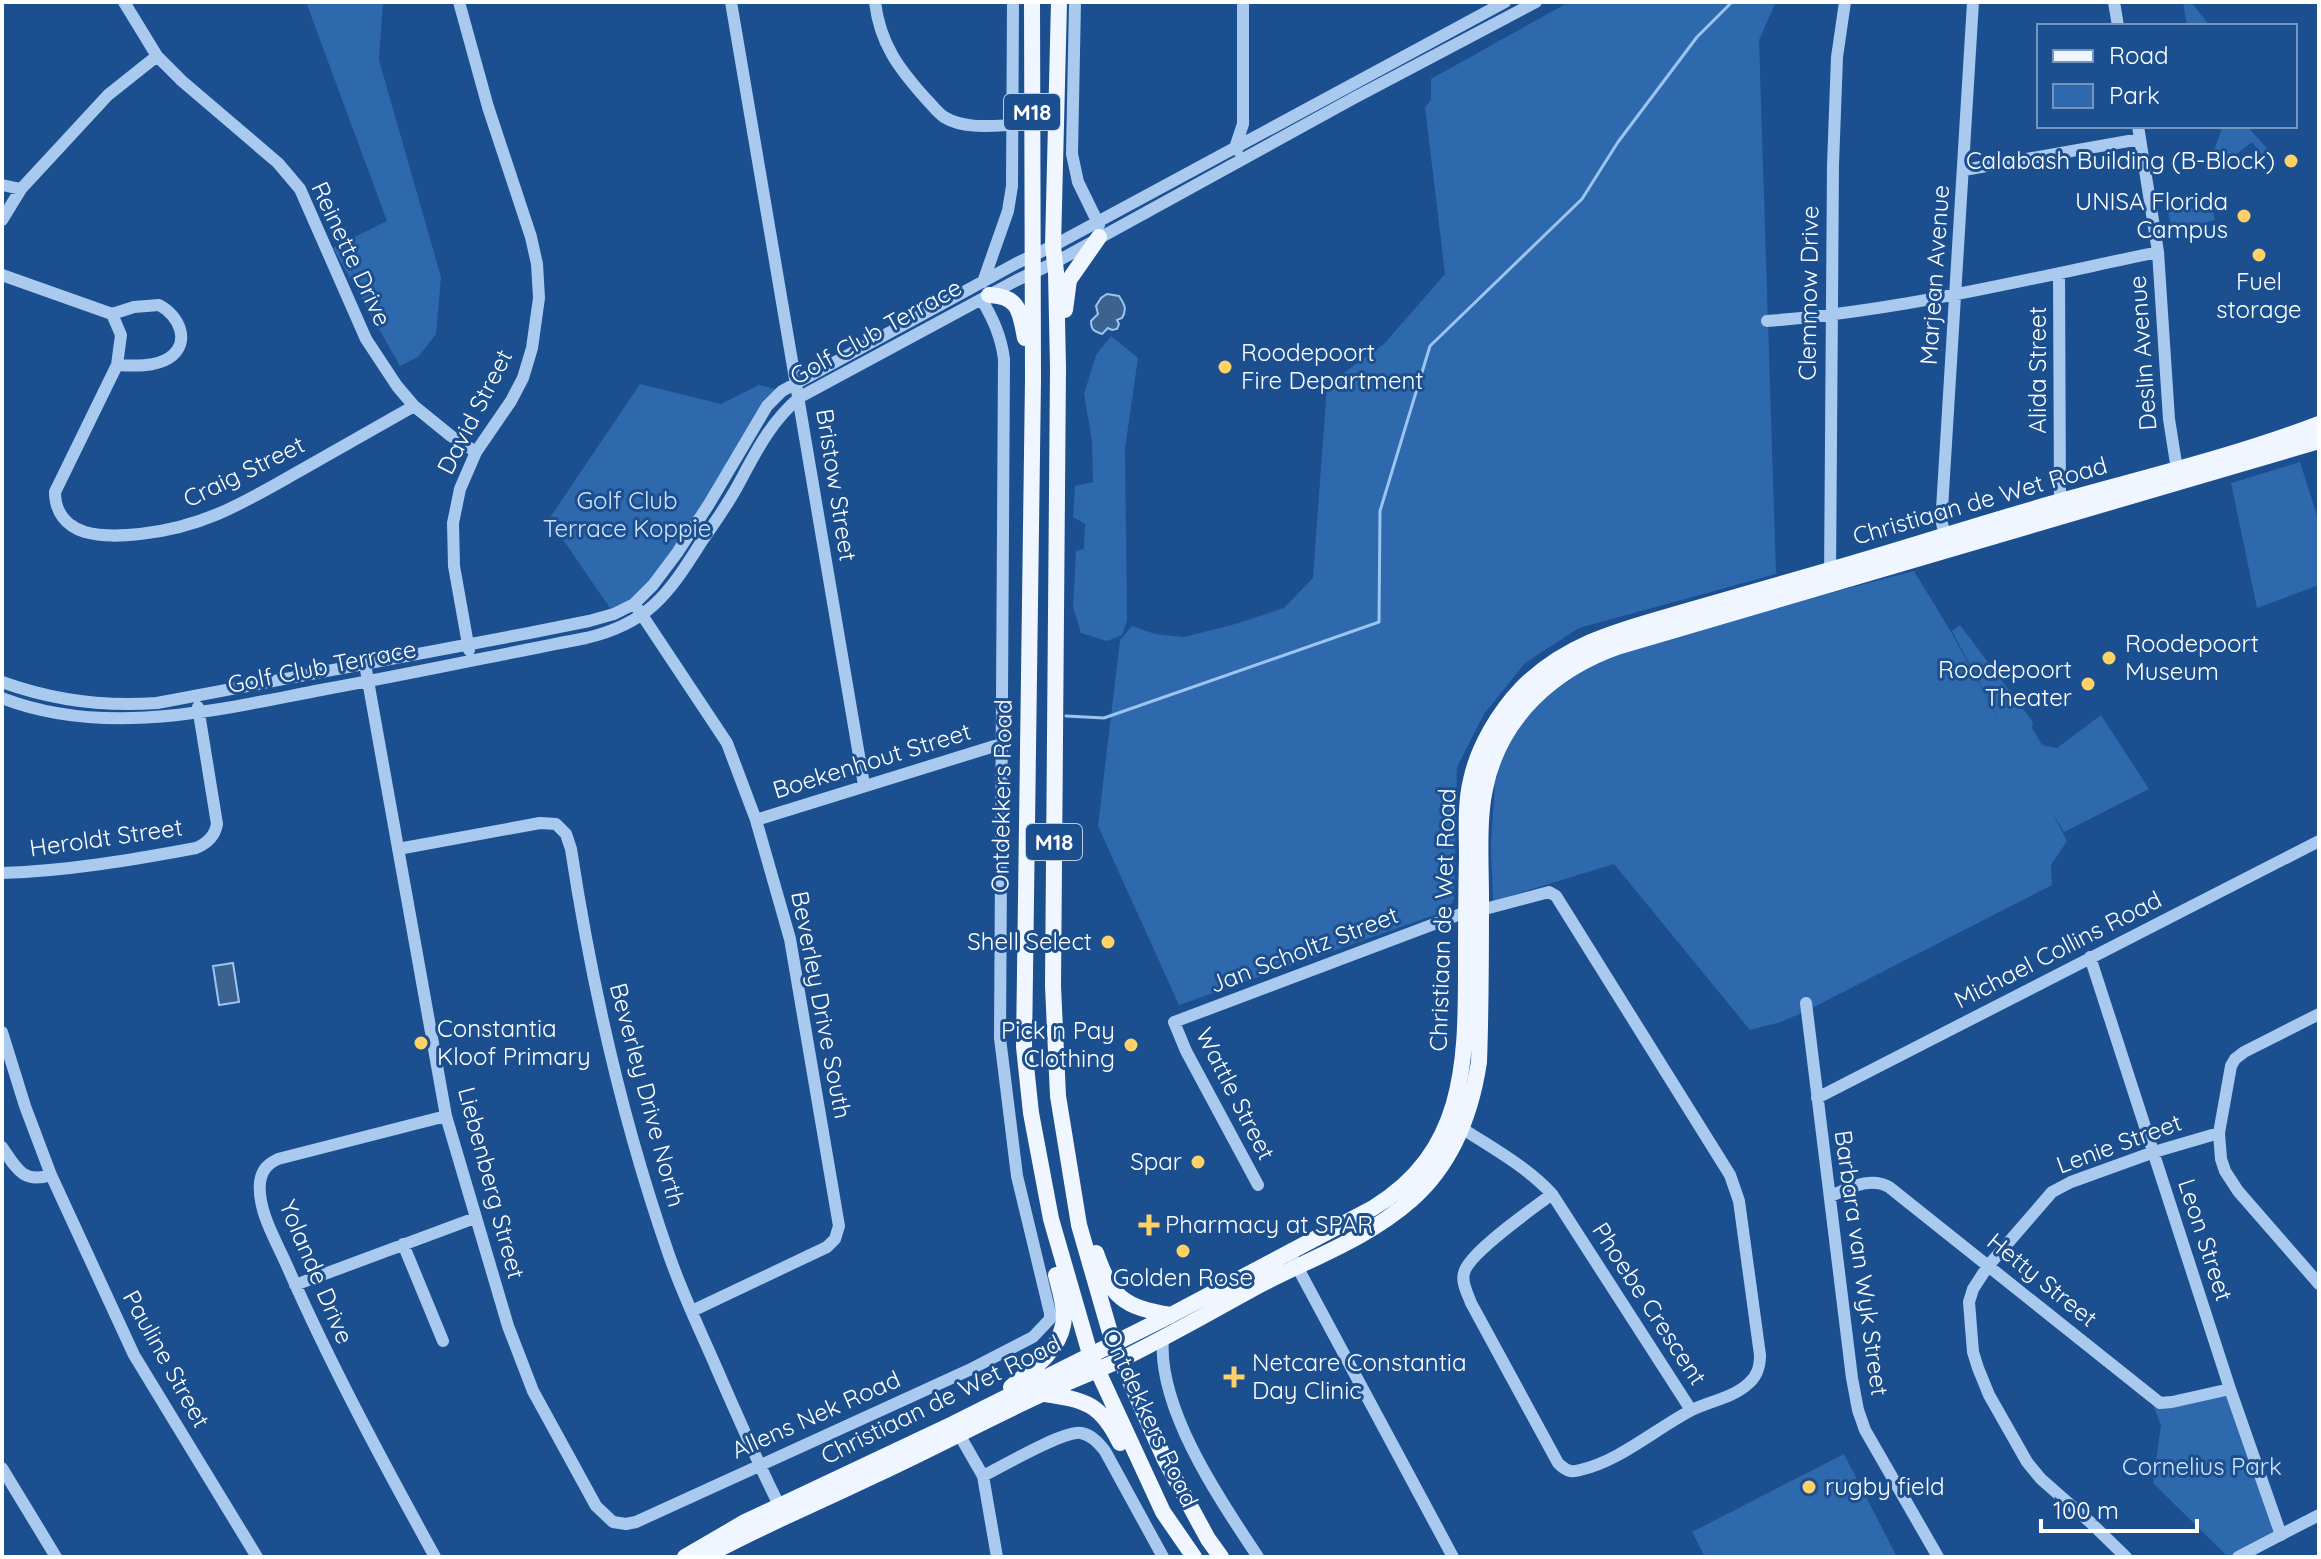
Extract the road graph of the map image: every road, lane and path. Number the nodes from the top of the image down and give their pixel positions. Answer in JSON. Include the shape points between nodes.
{"nodes":[{"id":1,"x":124,"y":2,"type":"edge"},
{"id":2,"x":459,"y":2,"type":"edge"},
{"id":3,"x":731,"y":2,"type":"edge"},
{"id":4,"x":875,"y":2,"type":"edge"},
{"id":5,"x":1013,"y":2,"type":"edge"},
{"id":6,"x":1032,"y":2,"type":"edge"},
{"id":7,"x":1059,"y":2,"type":"edge"},
{"id":8,"x":1075,"y":2,"type":"edge"},
{"id":9,"x":1243,"y":2,"type":"edge"},
{"id":10,"x":1505,"y":2,"type":"edge"},
{"id":11,"x":1536,"y":2,"type":"edge"},
{"id":12,"x":1845,"y":2,"type":"edge"},
{"id":13,"x":1973,"y":2,"type":"edge"},
{"id":14,"x":2114,"y":2,"type":"edge"},
{"id":15,"x":2118,"y":24,"type":"edge"},
{"id":16,"x":157,"y":56,"type":"junction"},
{"id":17,"x":1012,"y":125,"type":"junction"},
{"id":18,"x":2139,"y":132,"type":"edge"},
{"id":19,"x":1242,"y":137,"type":"junction"},
{"id":20,"x":1253,"y":153,"type":"junction"},
{"id":21,"x":1240,"y":161,"type":"junction"},
{"id":22,"x":1964,"y":170,"type":"junction"},
{"id":23,"x":2,"y":185,"type":"edge"},
{"id":24,"x":21,"y":189,"type":"junction"},
{"id":25,"x":2,"y":220,"type":"edge"},
{"id":26,"x":1100,"y":231,"type":"junction"},
{"id":27,"x":2158,"y":252,"type":"junction"},
{"id":28,"x":1054,"y":254,"type":"junction"},
{"id":29,"x":1033,"y":265,"type":"junction"},
{"id":30,"x":2059,"y":273,"type":"junction"},
{"id":31,"x":2,"y":275,"type":"edge"},
{"id":32,"x":985,"y":292,"type":"junction"},
{"id":33,"x":1957,"y":294,"type":"junction"},
{"id":34,"x":112,"y":314,"type":"junction"},
{"id":35,"x":1831,"y":316,"type":"junction"},
{"id":36,"x":1767,"y":321,"type":"dead end"},
{"id":37,"x":117,"y":365,"type":"junction"},
{"id":38,"x":1058,"y":367,"type":"junction"},
{"id":39,"x":1033,"y":379,"type":"junction"},
{"id":40,"x":796,"y":384,"type":"junction"},
{"id":41,"x":800,"y":397,"type":"junction"},
{"id":42,"x":414,"y":406,"type":"junction"},
{"id":43,"x":2319,"y":424,"type":"edge"},
{"id":44,"x":2319,"y":441,"type":"edge"},
{"id":45,"x":476,"y":452,"type":"junction"},
{"id":46,"x":2178,"y":476,"type":"junction"},
{"id":47,"x":2062,"y":508,"type":"junction"},
{"id":48,"x":1947,"y":542,"type":"junction"},
{"id":49,"x":1830,"y":578,"type":"junction"},
{"id":50,"x":638,"y":609,"type":"junction"},
{"id":51,"x":468,"y":644,"type":"junction"},
{"id":52,"x":471,"y":660,"type":"junction"},
{"id":53,"x":365,"y":664,"type":"junction"},
{"id":54,"x":2,"y":682,"type":"edge"},
{"id":55,"x":368,"y":682,"type":"junction"},
{"id":56,"x":196,"y":696,"type":"junction"},
{"id":57,"x":2,"y":698,"type":"edge"},
{"id":58,"x":199,"y":713,"type":"junction"},
{"id":59,"x":1001,"y":744,"type":"junction"},
{"id":60,"x":864,"y":785,"type":"junction"},
{"id":61,"x":756,"y":820,"type":"junction"},
{"id":62,"x":2319,"y":841,"type":"edge"},
{"id":63,"x":398,"y":849,"type":"junction"},
{"id":64,"x":2,"y":873,"type":"edge"},
{"id":65,"x":1541,"y":893,"type":"joint"},
{"id":66,"x":1474,"y":911,"type":"junction"},
{"id":67,"x":2090,"y":957,"type":"junction"},
{"id":68,"x":1806,"y":1003,"type":"dead end"},
{"id":69,"x":2319,"y":1014,"type":"edge"},
{"id":70,"x":1174,"y":1022,"type":"joint"},
{"id":71,"x":2,"y":1032,"type":"edge"},
{"id":72,"x":1817,"y":1098,"type":"junction"},
{"id":73,"x":1031,"y":1113,"type":"junction"},
{"id":74,"x":446,"y":1116,"type":"junction"},
{"id":75,"x":1463,"y":1129,"type":"junction"},
{"id":76,"x":2219,"y":1133,"type":"junction"},
{"id":77,"x":2,"y":1147,"type":"edge"},
{"id":78,"x":2154,"y":1152,"type":"junction"},
{"id":79,"x":51,"y":1175,"type":"junction"},
{"id":80,"x":1258,"y":1185,"type":"dead end"},
{"id":81,"x":1552,"y":1194,"type":"junction"},
{"id":82,"x":1830,"y":1196,"type":"junction"},
{"id":83,"x":1074,"y":1200,"type":"junction"},
{"id":84,"x":475,"y":1218,"type":"junction"},
{"id":85,"x":403,"y":1244,"type":"junction"},
{"id":86,"x":1293,"y":1259,"type":"junction"},
{"id":87,"x":1988,"y":1266,"type":"junction"},
{"id":88,"x":2319,"y":1284,"type":"edge"},
{"id":89,"x":295,"y":1285,"type":"junction"},
{"id":90,"x":692,"y":1311,"type":"junction"},
{"id":91,"x":1171,"y":1315,"type":"junction"},
{"id":92,"x":1163,"y":1338,"type":"junction"},
{"id":93,"x":443,"y":1341,"type":"dead end"},
{"id":94,"x":1113,"y":1343,"type":"junction"},
{"id":95,"x":1013,"y":1348,"type":"joint"},
{"id":96,"x":1090,"y":1354,"type":"junction"},
{"id":97,"x":1120,"y":1360,"type":"junction"},
{"id":98,"x":1097,"y":1370,"type":"junction"},
{"id":99,"x":2230,"y":1389,"type":"junction"},
{"id":100,"x":1042,"y":1394,"type":"junction"},
{"id":101,"x":988,"y":1406,"type":"junction"},
{"id":102,"x":1691,"y":1410,"type":"junction"},
{"id":103,"x":956,"y":1430,"type":"junction"},
{"id":104,"x":759,"y":1465,"type":"junction"},
{"id":105,"x":2,"y":1468,"type":"edge"},
{"id":106,"x":983,"y":1476,"type":"junction"},
{"id":107,"x":782,"y":1512,"type":"junction"},
{"id":108,"x":1163,"y":1512,"type":"junction"},
{"id":109,"x":2319,"y":1515,"type":"edge"},
{"id":110,"x":636,"y":1522,"type":"joint"},
{"id":111,"x":2281,"y":1535,"type":"junction"},
{"id":112,"x":56,"y":1557,"type":"edge"},
{"id":113,"x":257,"y":1557,"type":"edge"},
{"id":114,"x":435,"y":1557,"type":"edge"},
{"id":115,"x":685,"y":1557,"type":"edge"},
{"id":116,"x":704,"y":1557,"type":"edge"},
{"id":117,"x":997,"y":1557,"type":"edge"},
{"id":118,"x":1163,"y":1557,"type":"edge"},
{"id":119,"x":1194,"y":1557,"type":"edge"},
{"id":120,"x":1221,"y":1557,"type":"edge"},
{"id":121,"x":1258,"y":1557,"type":"edge"},
{"id":122,"x":1453,"y":1557,"type":"edge"},
{"id":123,"x":1938,"y":1557,"type":"edge"},
{"id":124,"x":2126,"y":1557,"type":"edge"},
{"id":125,"x":2238,"y":1557,"type":"edge"}],
"edges":[{"from":1,"to":16,"type":"street","name":"Reinette Drive"},
{"from":2,"to":45,"type":"street","name":"David Street","via":[[531,237],[539,298],[523,378]]},
{"from":3,"to":40,"type":"street","name":"Bristow Street"},
{"from":4,"to":17,"type":"street","via":[[895,61],[944,117],[962,124]]},
{"from":5,"to":17,"type":"street"},
{"from":6,"to":29,"type":"main road","name":"Ontdekkers Road","number":"M18"},
{"from":7,"to":28,"type":"main road","name":"Ontdekkers Road","number":"M18"},
{"from":8,"to":26,"type":"street","via":[[1072,154]]},
{"from":9,"to":19,"type":"street"},
{"from":10,"to":19,"type":"street","name":"Golf Club Terrace"},
{"from":11,"to":20,"type":"street","name":"Golf Club Terrace"},
{"from":12,"to":35,"type":"street","name":"Clemmow Drive","via":[[1837,57]]},
{"from":13,"to":22,"type":"street","name":"Marjean Avenue"},
{"from":14,"to":15,"type":"street"},
{"from":16,"to":24,"type":"street","via":[[108,95]]},
{"from":16,"to":42,"type":"street","name":"Reinette Drive","via":[[278,163],[300,189],[366,339]]},
{"from":17,"to":32,"type":"street","via":[[1012,186]]},
{"from":18,"to":22,"type":"street"},
{"from":18,"to":27,"type":"street","name":"Deslin Avenue"},
{"from":19,"to":20,"type":"street"},
{"from":19,"to":21,"type":"street"},
{"from":19,"to":26,"type":"street","name":"Golf Club Terrace"},
{"from":20,"to":21,"type":"street","name":"Golf Club Terrace"},
{"from":21,"to":26,"type":"street","name":"Golf Club Terrace"},
{"from":22,"to":33,"type":"street","name":"Marjean Avenue"},
{"from":23,"to":24,"type":"street"},
{"from":24,"to":25,"type":"street"},
{"from":26,"to":28,"type":"street","name":"Golf Club Terrace"},
{"from":26,"to":38,"type":"main road","via":[[1069,280]]},
{"from":27,"to":30,"type":"street"},
{"from":27,"to":46,"type":"street","name":"Deslin Avenue"},
{"from":28,"to":29,"type":"street","name":"Golf Club Terrace"},
{"from":28,"to":38,"type":"main road","name":"Ontdekkers Road","number":"M18"},
{"from":29,"to":32,"type":"street","name":"Golf Club Terrace"},
{"from":29,"to":39,"type":"main road","name":"Ontdekkers Road","number":"M18"},
{"from":30,"to":33,"type":"street"},
{"from":30,"to":47,"type":"street","name":"Alida Street"},
{"from":31,"to":34,"type":"street"},
{"from":32,"to":39,"type":"main road","via":[[1013,301],[1019,309]]},
{"from":32,"to":40,"type":"street","name":"Golf Club Terrace"},
{"from":32,"to":41,"type":"street","name":"Golf Club Terrace"},
{"from":32,"to":59,"type":"street","name":"Ontdekkers Road","via":[[1004,359]]},
{"from":33,"to":35,"type":"street"},
{"from":33,"to":48,"type":"street","name":"Marjean Avenue","via":[[1942,509]]},
{"from":34,"to":37,"type":"street","name":"Craig Street","via":[[121,335]]},
{"from":34,"to":37,"type":"street","via":[[159,305],[176,317],[181,331],[170,357]]},
{"from":35,"to":36,"type":"street"},
{"from":35,"to":49,"type":"street","name":"Clemmow Drive"},
{"from":37,"to":42,"type":"street","name":"Craig Street","via":[[55,492],[61,516],[92,534],[147,533],[210,519]]},
{"from":38,"to":83,"type":"main road","name":"Ontdekkers Road","number":"M18","via":[[1053,986],[1058,1096]]},
{"from":39,"to":73,"type":"main road","name":"Ontdekkers Road","number":"M18","via":[[1024,871],[1024,1047]]},
{"from":40,"to":41,"type":"street","name":"Bristow Street"},
{"from":40,"to":50,"type":"street","name":"Golf Club Terrace","via":[[767,406]]},
{"from":41,"to":50,"type":"street","name":"Golf Club Terrace","via":[[769,429],[677,580],[663,597]]},
{"from":41,"to":60,"type":"street","name":"Bristow Street"},
{"from":42,"to":45,"type":"street","name":"Reinette Drive"},
{"from":43,"to":46,"type":"main road","name":"Christiaan de Wet Road"},
{"from":44,"to":46,"type":"main road","name":"Christiaan de Wet Road"},
{"from":45,"to":51,"type":"street","name":"David Street","via":[[453,523],[454,566]]},
{"from":46,"to":47,"type":"main road","name":"Christiaan de Wet Road"},
{"from":47,"to":48,"type":"main road","name":"Christiaan de Wet Road"},
{"from":48,"to":49,"type":"main road","name":"Christiaan de Wet Road"},
{"from":49,"to":66,"type":"main road","name":"Christiaan de Wet Road","via":[[1596,639],[1548,664],[1526,684],[1488,735],[1471,779],[1467,819]]},
{"from":50,"to":51,"type":"street","name":"Golf Club Terrace"},
{"from":50,"to":52,"type":"street","name":"Golf Club Terrace","via":[[619,629],[604,634]]},
{"from":50,"to":61,"type":"street","name":"Beverley Drive South","via":[[727,743]]},
{"from":51,"to":52,"type":"street","name":"David Street"},
{"from":51,"to":53,"type":"street","name":"Golf Club Terrace"},
{"from":52,"to":55,"type":"street","name":"Golf Club Terrace"},
{"from":53,"to":55,"type":"street","name":"Liebenberg Street"},
{"from":53,"to":56,"type":"street","name":"Golf Club Terrace"},
{"from":54,"to":56,"type":"street","name":"Golf Club Terrace","via":[[99,703],[157,703]]},
{"from":55,"to":58,"type":"street","name":"Golf Club Terrace"},
{"from":55,"to":63,"type":"street","name":"Liebenberg Street"},
{"from":56,"to":58,"type":"street","name":"Heroldt Street"},
{"from":57,"to":58,"type":"street","name":"Golf Club Terrace","via":[[56,714],[124,720]]},
{"from":58,"to":64,"type":"street","name":"Heroldt Street","via":[[217,824],[208,842],[106,863]]},
{"from":59,"to":60,"type":"street","name":"Boekenhout Street"},
{"from":59,"to":95,"type":"street","name":"Ontdekkers Road","via":[[1000,1038],[1017,1176],[1050,1313],[1042,1329]]},
{"from":60,"to":61,"type":"street","name":"Boekenhout Street"},
{"from":61,"to":90,"type":"street","name":"Beverley Drive South","via":[[790,939],[839,1226],[827,1247]]},
{"from":62,"to":67,"type":"street","name":"Michael Collins Road"},
{"from":63,"to":74,"type":"street","name":"Liebenberg Street"},
{"from":63,"to":90,"type":"street","name":"Beverley Drive North","via":[[546,822],[566,834],[628,1126]]},
{"from":65,"to":66,"type":"street","name":"Jan Scholtz Street"},
{"from":65,"to":102,"type":"street","name":"Phoebe Crescent","via":[[1556,896],[1735,1187],[1760,1366],[1739,1391]]},
{"from":66,"to":70,"type":"street","name":"Jan Scholtz Street"},
{"from":66,"to":75,"type":"main road","name":"Christiaan de Wet Road","via":[[1479,1062]]},
{"from":66,"to":86,"type":"main road","name":"Christiaan de Wet Road","via":[[1461,1079],[1444,1130],[1427,1159],[1391,1197]]},
{"from":67,"to":72,"type":"street","name":"Michael Collins Road"},
{"from":67,"to":78,"type":"street","name":"Leon Street"},
{"from":68,"to":72,"type":"street","name":"Barbara van Wyk Street"},
{"from":69,"to":76,"type":"street","via":[[2235,1059]]},
{"from":70,"to":80,"type":"street","name":"Wattle Street"},
{"from":71,"to":79,"type":"street","name":"Pauline Street"},
{"from":72,"to":82,"type":"street","name":"Barbara van Wyk Street"},
{"from":73,"to":96,"type":"main road","name":"Ontdekkers Road","number":"M18","via":[[1051,1219]]},
{"from":73,"to":101,"type":"main road","via":[[1032,1156],[1063,1326],[1037,1365]]},
{"from":74,"to":84,"type":"street","name":"Liebenberg Street"},
{"from":74,"to":89,"type":"street","name":"Yolande Drive","via":[[267,1165],[261,1198]]},
{"from":75,"to":81,"type":"street","name":"Phoebe Crescent"},
{"from":75,"to":86,"type":"main road","name":"Christiaan de Wet Road","via":[[1441,1166],[1410,1201],[1369,1230]]},
{"from":76,"to":78,"type":"street","name":"Lenie Street"},
{"from":76,"to":88,"type":"street","via":[[2230,1181]]},
{"from":77,"to":79,"type":"street","via":[[22,1173],[39,1179]]},
{"from":78,"to":87,"type":"street","name":"Lenie Street","via":[[2052,1192]]},
{"from":78,"to":99,"type":"street","name":"Leon Street"},
{"from":79,"to":113,"type":"street","name":"Pauline Street","via":[[134,1355]]},
{"from":81,"to":102,"type":"street","name":"Phoebe Crescent"},
{"from":81,"to":102,"type":"street","via":[[1477,1253],[1463,1280],[1558,1463],[1569,1471],[1589,1467]]},
{"from":82,"to":87,"type":"street","name":"Hetty Street","via":[[1869,1182],[1882,1184]]},
{"from":82,"to":123,"type":"street","name":"Barbara van Wyk Street","via":[[1861,1420]]},
{"from":83,"to":91,"type":"main road","via":[[1111,1289],[1138,1307]]},
{"from":83,"to":94,"type":"main road","name":"Ontdekkers Road","number":"M18"},
{"from":84,"to":85,"type":"street"},
{"from":84,"to":110,"type":"street","name":"Liebenberg Street","via":[[533,1391],[596,1506],[613,1522]]},
{"from":85,"to":89,"type":"street"},
{"from":85,"to":93,"type":"street"},
{"from":86,"to":91,"type":"main road","name":"Christiaan de Wet Road"},
{"from":86,"to":92,"type":"main road","name":"Christiaan de Wet Road"},
{"from":86,"to":122,"type":"street"},
{"from":87,"to":99,"type":"street","name":"Hetty Street","via":[[2160,1403]]},
{"from":87,"to":124,"type":"street","name":"Lenie Street","via":[[1973,1289],[1969,1310],[1973,1352],[1989,1395],[2030,1467]]},
{"from":89,"to":114,"type":"street","name":"Yolande Drive","via":[[349,1399]]},
{"from":90,"to":104,"type":"street","name":"Beverley Drive North"},
{"from":91,"to":94,"type":"main road","name":"Christiaan de Wet Road"},
{"from":92,"to":97,"type":"main road","name":"Christiaan de Wet Road"},
{"from":92,"to":121,"type":"street","name":"Ontdekkers Road","via":[[1164,1376],[1179,1419]]},
{"from":94,"to":96,"type":"main road","name":"Christiaan de Wet Road"},
{"from":94,"to":97,"type":"main road","name":"Ontdekkers Road","number":"M18"},
{"from":95,"to":104,"type":"street","name":"Allens Nek Road"},
{"from":96,"to":98,"type":"main road","name":"Ontdekkers Road","number":"M18"},
{"from":96,"to":101,"type":"main road","name":"Christiaan de Wet Road"},
{"from":97,"to":98,"type":"main road","name":"Christiaan de Wet Road"},
{"from":97,"to":120,"type":"main road","name":"Ontdekkers Road","number":"M18","via":[[1165,1460]]},
{"from":98,"to":100,"type":"main road","name":"Christiaan de Wet Road"},
{"from":98,"to":108,"type":"main road","name":"Ontdekkers Road","number":"M18"},
{"from":99,"to":111,"type":"street","name":"Leon Street"},
{"from":100,"to":103,"type":"main road","name":"Christiaan de Wet Road"},
{"from":100,"to":108,"type":"main road","via":[[1080,1400],[1099,1411],[1137,1479]]},
{"from":101,"to":103,"type":"main road","name":"Christiaan de Wet Road"},
{"from":103,"to":106,"type":"street"},
{"from":103,"to":107,"type":"main road","name":"Christiaan de Wet Road"},
{"from":104,"to":107,"type":"street","name":"Beverley Drive North"},
{"from":104,"to":110,"type":"street","name":"Allens Nek Road"},
{"from":105,"to":112,"type":"street"},
{"from":106,"to":117,"type":"street"},
{"from":106,"to":118,"type":"street","name":"Ontdekkers Road","via":[[1066,1434],[1085,1434],[1105,1451]]},
{"from":107,"to":115,"type":"main road","name":"Christiaan de Wet Road","via":[[713,1539]]},
{"from":107,"to":116,"type":"main road","name":"Christiaan de Wet Road"},
{"from":108,"to":119,"type":"main road","name":"Ontdekkers Road","number":"M18"},
{"from":109,"to":111,"type":"street"},
{"from":111,"to":125,"type":"street"}]}
